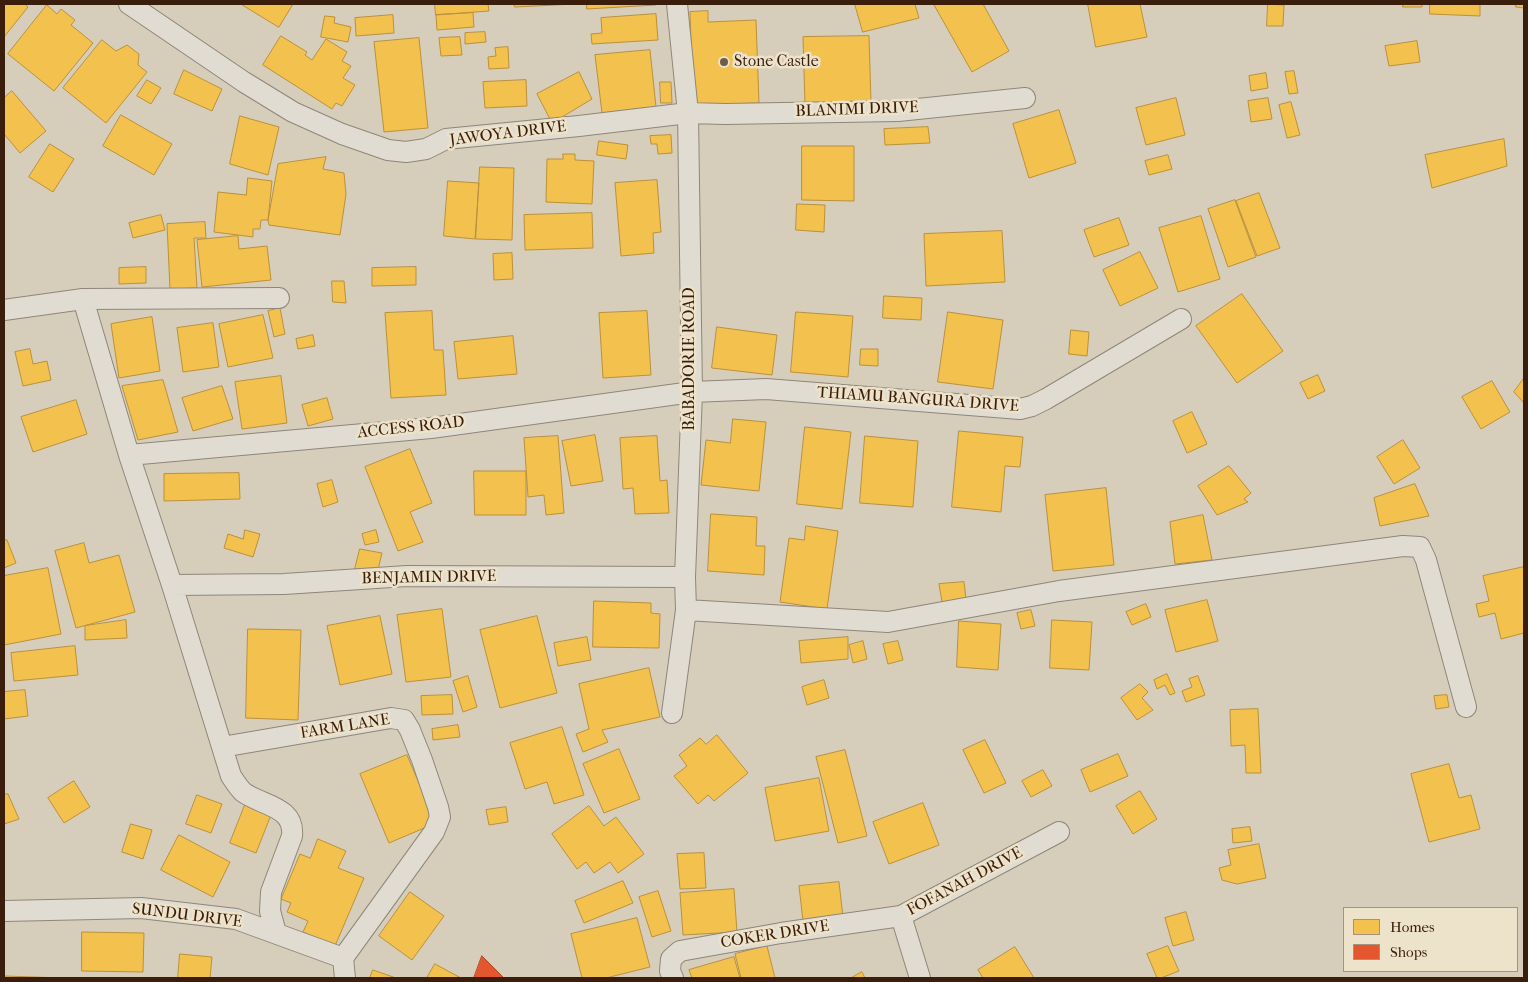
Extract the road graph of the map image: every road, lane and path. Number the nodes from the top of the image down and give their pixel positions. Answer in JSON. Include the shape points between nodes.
{"nodes":[{"id":1,"x":129,"y":4,"type":"edge"},
{"id":2,"x":676,"y":4,"type":"edge"},
{"id":3,"x":1025,"y":98,"type":"dead end"},
{"id":4,"x":688,"y":113,"type":"junction"},
{"id":5,"x":279,"y":298,"type":"dead end"},
{"id":6,"x":83,"y":299,"type":"junction"},
{"id":7,"x":4,"y":310,"type":"edge"},
{"id":8,"x":1181,"y":320,"type":"dead end"},
{"id":9,"x":692,"y":392,"type":"junction"},
{"id":10,"x":129,"y":456,"type":"junction"},
{"id":11,"x":685,"y":577,"type":"junction"},
{"id":12,"x":172,"y":586,"type":"junction"},
{"id":13,"x":686,"y":610,"type":"junction"},
{"id":14,"x":1466,"y":707,"type":"dead end"},
{"id":15,"x":672,"y":713,"type":"dead end"},
{"id":16,"x":222,"y":747,"type":"junction"},
{"id":17,"x":1059,"y":832,"type":"dead end"},
{"id":18,"x":4,"y":911,"type":"edge"},
{"id":19,"x":901,"y":916,"type":"junction"},
{"id":20,"x":276,"y":933,"type":"junction"},
{"id":21,"x":343,"y":958,"type":"junction"},
{"id":22,"x":345,"y":978,"type":"edge"},
{"id":23,"x":673,"y":978,"type":"edge"},
{"id":24,"x":920,"y":978,"type":"edge"}],
"edges":[{"from":1,"to":4,"type":"street","name":"JAWOYA DRIVE","via":[[294,112],[388,150],[406,152],[426,149],[446,139]]},
{"from":2,"to":4,"type":"street","name":"BABADORIE ROAD"},
{"from":3,"to":4,"type":"street","name":"BLANIMI DRIVE","via":[[898,112]]},
{"from":4,"to":9,"type":"street","name":"BABADORIE ROAD"},
{"from":5,"to":6,"type":"street"},
{"from":6,"to":7,"type":"street"},
{"from":6,"to":10,"type":"street"},
{"from":8,"to":9,"type":"street","name":"THIAMU BANGURA DRIVE","via":[[1032,406],[1020,409],[766,389]]},
{"from":9,"to":10,"type":"street","name":"ACCESS ROAD","via":[[431,428]]},
{"from":9,"to":11,"type":"street","name":"BABADORIE ROAD"},
{"from":10,"to":12,"type":"street"},
{"from":11,"to":12,"type":"street","name":"BENJAMIN DRIVE","via":[[407,576],[284,584]]},
{"from":11,"to":13,"type":"street","name":"BABADORIE ROAD"},
{"from":12,"to":16,"type":"street"},
{"from":13,"to":14,"type":"street","via":[[888,622],[1059,592],[1403,546],[1420,547]]},
{"from":13,"to":15,"type":"street","name":"BABADORIE ROAD"},
{"from":16,"to":20,"type":"street","via":[[236,785],[250,796],[282,811],[293,827],[271,892],[270,911]]},
{"from":16,"to":21,"type":"street","name":"FARM LANE","via":[[391,718],[404,720],[410,730],[440,818],[434,832]]},
{"from":17,"to":19,"type":"street","name":"FOFANAH DRIVE"},
{"from":18,"to":20,"type":"street","name":"SUNDU DRIVE","via":[[141,908],[236,919]]},
{"from":19,"to":23,"type":"street","name":"COKER DRIVE","via":[[680,951],[671,959]]},
{"from":19,"to":24,"type":"street","name":"FOFANAH DRIVE"},
{"from":20,"to":21,"type":"street","name":"SUNDU DRIVE"},
{"from":21,"to":22,"type":"street"}]}
